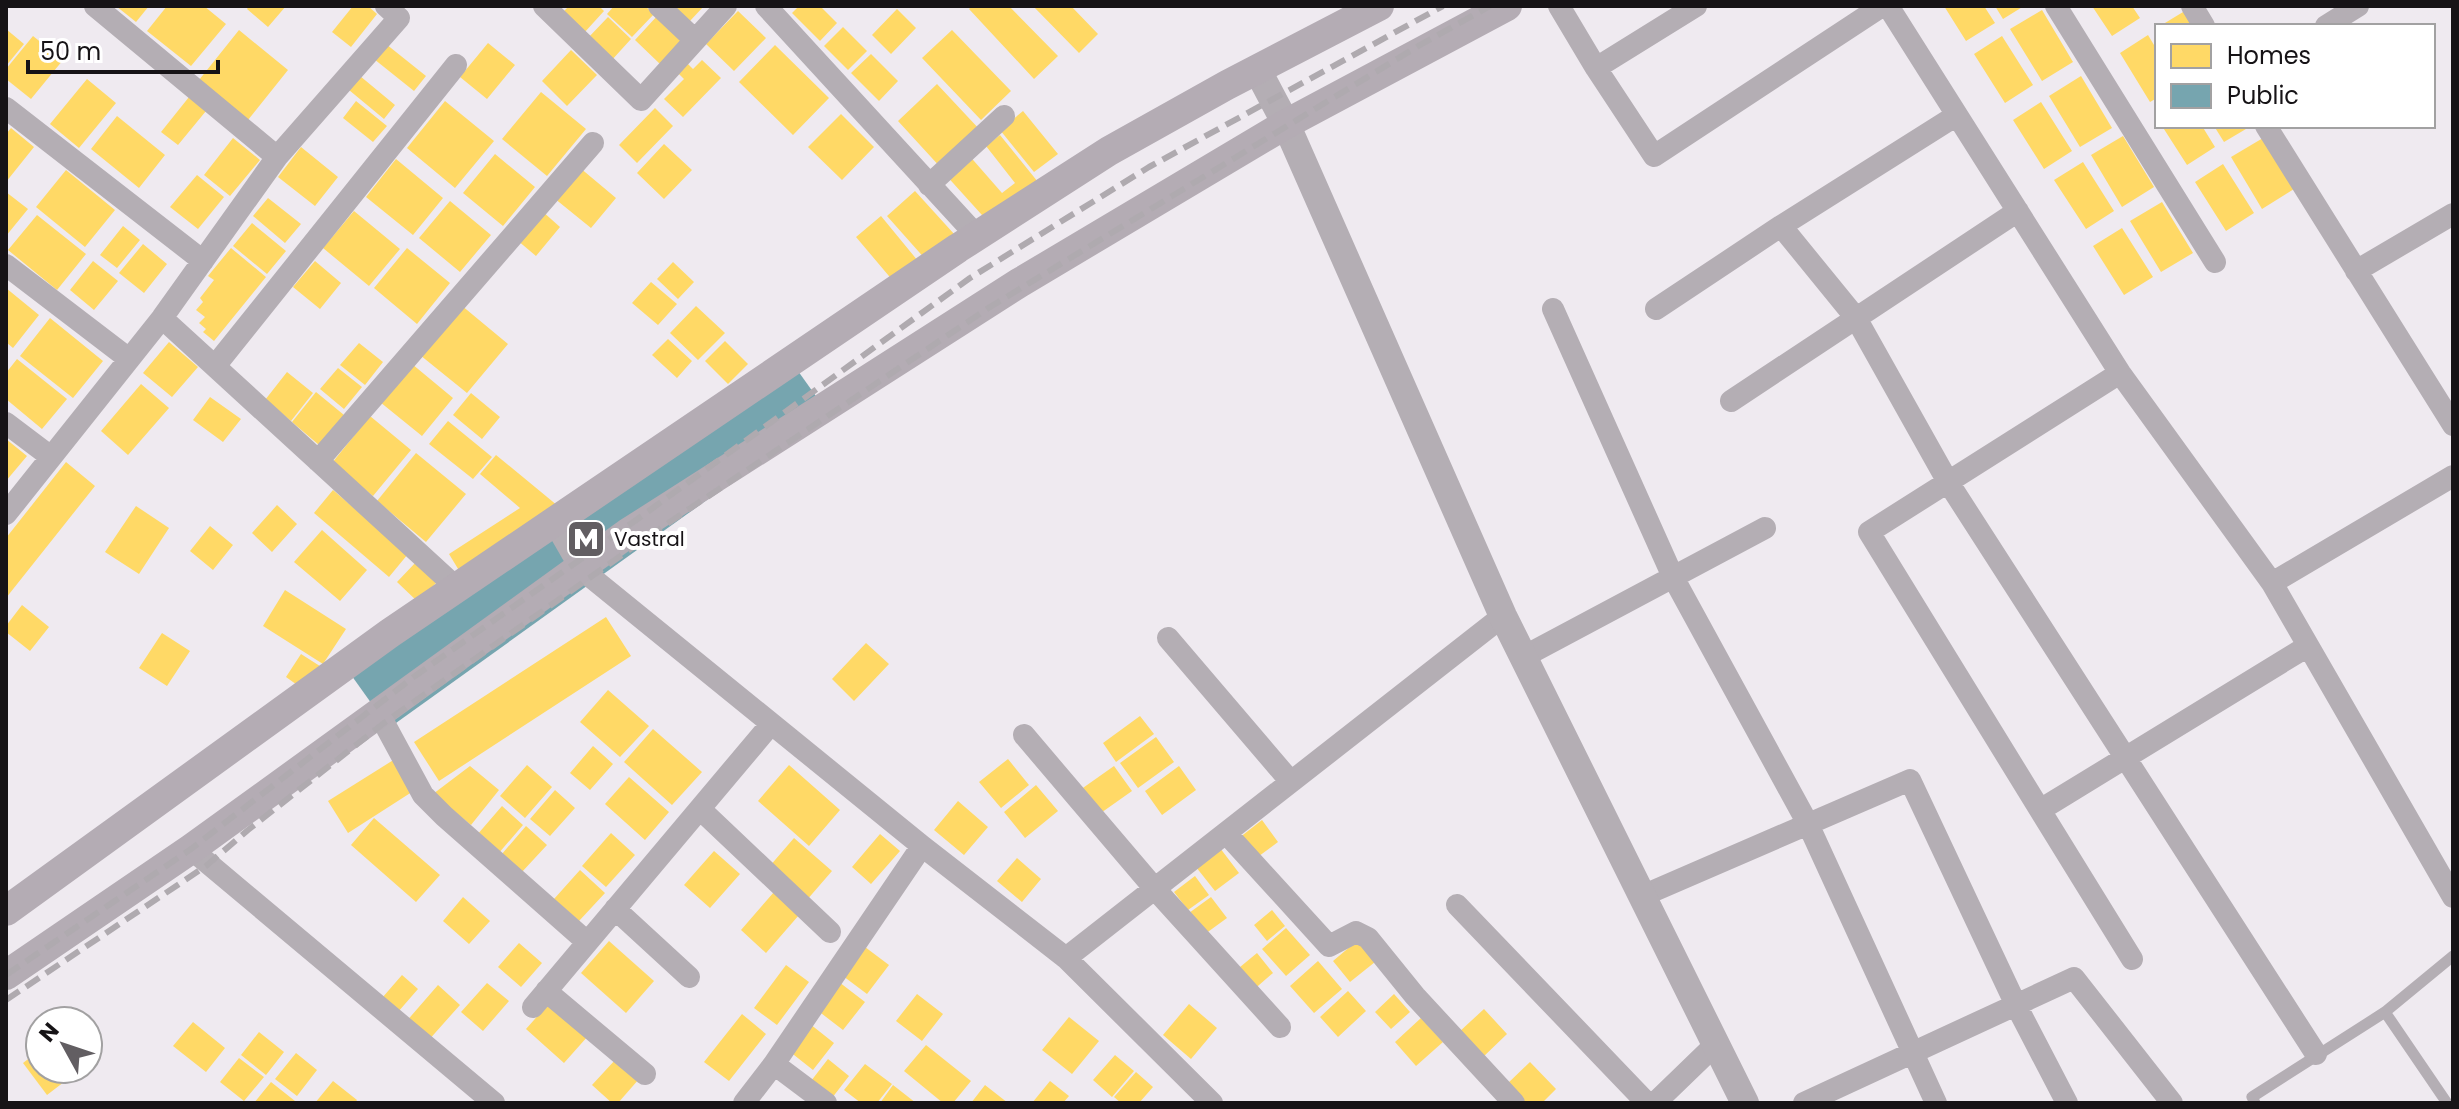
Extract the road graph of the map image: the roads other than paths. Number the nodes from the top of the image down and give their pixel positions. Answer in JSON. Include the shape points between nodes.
{"nodes":[{"id":1,"x":95,"y":6,"type":"edge"},
{"id":2,"x":386,"y":6,"type":"edge"},
{"id":3,"x":544,"y":6,"type":"edge"},
{"id":4,"x":659,"y":6,"type":"edge"},
{"id":5,"x":726,"y":6,"type":"edge"},
{"id":6,"x":765,"y":6,"type":"edge"},
{"id":7,"x":1379,"y":6,"type":"edge"},
{"id":8,"x":1507,"y":6,"type":"edge"},
{"id":9,"x":1559,"y":6,"type":"edge"},
{"id":10,"x":1696,"y":6,"type":"edge"},
{"id":11,"x":1885,"y":6,"type":"edge"},
{"id":12,"x":2056,"y":6,"type":"edge"},
{"id":13,"x":2192,"y":6,"type":"edge"},
{"id":14,"x":2358,"y":6,"type":"edge"},
{"id":15,"x":2203,"y":24,"type":"edge"},
{"id":16,"x":2329,"y":24,"type":"edge"},
{"id":17,"x":695,"y":40,"type":"junction"},
{"id":18,"x":456,"y":65,"type":"dead end"},
{"id":19,"x":1596,"y":68,"type":"junction"},
{"id":20,"x":1257,"y":69,"type":"junction"},
{"id":21,"x":6,"y":108,"type":"edge"},
{"id":22,"x":1957,"y":115,"type":"junction"},
{"id":23,"x":1004,"y":116,"type":"dead end"},
{"id":24,"x":1286,"y":124,"type":"junction"},
{"id":25,"x":2267,"y":128,"type":"edge"},
{"id":26,"x":593,"y":143,"type":"dead end"},
{"id":27,"x":277,"y":157,"type":"junction"},
{"id":28,"x":929,"y":185,"type":"junction"},
{"id":29,"x":2018,"y":211,"type":"junction"},
{"id":30,"x":2453,"y":214,"type":"edge"},
{"id":31,"x":1781,"y":226,"type":"junction"},
{"id":32,"x":977,"y":236,"type":"junction"},
{"id":33,"x":203,"y":261,"type":"junction"},
{"id":34,"x":2215,"y":262,"type":"dead end"},
{"id":35,"x":6,"y":265,"type":"edge"},
{"id":36,"x":2356,"y":271,"type":"junction"},
{"id":37,"x":1553,"y":309,"type":"dead end"},
{"id":38,"x":1656,"y":309,"type":"dead end"},
{"id":39,"x":162,"y":318,"type":"junction"},
{"id":40,"x":1856,"y":318,"type":"junction"},
{"id":41,"x":129,"y":359,"type":"junction"},
{"id":42,"x":215,"y":366,"type":"junction"},
{"id":43,"x":2120,"y":373,"type":"junction"},
{"id":44,"x":1731,"y":401,"type":"dead end"},
{"id":45,"x":2450,"y":414,"type":"edge"},
{"id":46,"x":6,"y":423,"type":"edge"},
{"id":47,"x":51,"y":457,"type":"junction"},
{"id":48,"x":318,"y":461,"type":"junction"},
{"id":49,"x":2453,"y":476,"type":"edge"},
{"id":50,"x":1948,"y":482,"type":"junction"},
{"id":51,"x":6,"y":514,"type":"edge"},
{"id":52,"x":554,"y":522,"type":"junction"},
{"id":53,"x":1765,"y":528,"type":"dead end"},
{"id":54,"x":581,"y":569,"type":"junction"},
{"id":55,"x":1673,"y":577,"type":"junction"},
{"id":56,"x":2272,"y":583,"type":"junction"},
{"id":57,"x":457,"y":588,"type":"junction"},
{"id":58,"x":1503,"y":616,"type":"junction"},
{"id":59,"x":1168,"y":638,"type":"dead end"},
{"id":60,"x":2308,"y":646,"type":"junction"},
{"id":61,"x":1523,"y":657,"type":"junction"},
{"id":62,"x":384,"y":723,"type":"dead end"},
{"id":63,"x":771,"y":724,"type":"junction"},
{"id":64,"x":1024,"y":735,"type":"dead end"},
{"id":65,"x":2127,"y":758,"type":"junction"},
{"id":66,"x":1291,"y":782,"type":"junction"},
{"id":67,"x":700,"y":809,"type":"junction"},
{"id":68,"x":2040,"y":810,"type":"junction"},
{"id":69,"x":1808,"y":824,"type":"junction"},
{"id":70,"x":1226,"y":833,"type":"junction"},
{"id":71,"x":922,"y":846,"type":"junction"},
{"id":72,"x":191,"y":849,"type":"junction"},
{"id":73,"x":1155,"y":889,"type":"junction"},
{"id":74,"x":1642,"y":896,"type":"junction"},
{"id":75,"x":2453,"y":897,"type":"edge"},
{"id":76,"x":1457,"y":905,"type":"dead end"},
{"id":77,"x":615,"y":909,"type":"junction"},
{"id":78,"x":6,"y":911,"type":"edge"},
{"id":79,"x":830,"y":932,"type":"dead end"},
{"id":80,"x":587,"y":942,"type":"junction"},
{"id":81,"x":2453,"y":956,"type":"edge"},
{"id":82,"x":1066,"y":958,"type":"junction"},
{"id":83,"x":2132,"y":959,"type":"dead end"},
{"id":84,"x":6,"y":975,"type":"edge"},
{"id":85,"x":689,"y":977,"type":"dead end"},
{"id":86,"x":2016,"y":1005,"type":"junction"},
{"id":87,"x":2385,"y":1012,"type":"junction"},
{"id":88,"x":1280,"y":1027,"type":"dead end"},
{"id":89,"x":1716,"y":1044,"type":"junction"},
{"id":90,"x":1912,"y":1053,"type":"junction"},
{"id":91,"x":2316,"y":1054,"type":"junction"},
{"id":92,"x":774,"y":1064,"type":"junction"},
{"id":93,"x":645,"y":1074,"type":"dead end"},
{"id":94,"x":494,"y":1103,"type":"edge"},
{"id":95,"x":744,"y":1103,"type":"edge"},
{"id":96,"x":826,"y":1103,"type":"edge"},
{"id":97,"x":1212,"y":1103,"type":"edge"},
{"id":98,"x":1514,"y":1103,"type":"edge"},
{"id":99,"x":1647,"y":1103,"type":"edge"},
{"id":100,"x":1655,"y":1103,"type":"edge"},
{"id":101,"x":1745,"y":1103,"type":"edge"},
{"id":102,"x":1804,"y":1103,"type":"edge"},
{"id":103,"x":1936,"y":1103,"type":"edge"},
{"id":104,"x":2067,"y":1103,"type":"edge"},
{"id":105,"x":2172,"y":1103,"type":"edge"},
{"id":106,"x":2255,"y":1103,"type":"edge"},
{"id":107,"x":2447,"y":1103,"type":"edge"}],
"edges":[{"from":1,"to":27,"type":"street"},
{"from":2,"to":27,"type":"street","via":[[399,18]]},
{"from":3,"to":17,"type":"street","via":[[641,100]]},
{"from":4,"to":17,"type":"street"},
{"from":5,"to":17,"type":"street"},
{"from":6,"to":28,"type":"street"},
{"from":7,"to":20,"type":"main road"},
{"from":8,"to":24,"type":"main road"},
{"from":9,"to":19,"type":"street"},
{"from":10,"to":19,"type":"street"},
{"from":11,"to":19,"type":"street","via":[[1654,156]]},
{"from":11,"to":22,"type":"street"},
{"from":12,"to":34,"type":"street"},
{"from":13,"to":15,"type":"street"},
{"from":14,"to":16,"type":"street"},
{"from":18,"to":42,"type":"street"},
{"from":20,"to":24,"type":"street"},
{"from":20,"to":32,"type":"main road","via":[[1109,151]]},
{"from":21,"to":33,"type":"street"},
{"from":22,"to":29,"type":"street"},
{"from":22,"to":31,"type":"street"},
{"from":23,"to":28,"type":"street"},
{"from":24,"to":54,"type":"main road","via":[[1019,283],[628,533]]},
{"from":24,"to":58,"type":"street"},
{"from":25,"to":36,"type":"street"},
{"from":26,"to":48,"type":"street"},
{"from":27,"to":33,"type":"street"},
{"from":28,"to":32,"type":"street"},
{"from":29,"to":40,"type":"street"},
{"from":29,"to":43,"type":"street"},
{"from":30,"to":36,"type":"street"},
{"from":31,"to":38,"type":"street"},
{"from":31,"to":40,"type":"street"},
{"from":32,"to":52,"type":"main road"},
{"from":33,"to":39,"type":"street"},
{"from":35,"to":41,"type":"street"},
{"from":36,"to":45,"type":"street"},
{"from":37,"to":55,"type":"street"},
{"from":39,"to":41,"type":"street"},
{"from":39,"to":42,"type":"street"},
{"from":40,"to":44,"type":"street"},
{"from":40,"to":50,"type":"street"},
{"from":41,"to":47,"type":"street"},
{"from":42,"to":48,"type":"street"},
{"from":43,"to":50,"type":"street"},
{"from":43,"to":56,"type":"street"},
{"from":46,"to":47,"type":"street"},
{"from":47,"to":51,"type":"street"},
{"from":48,"to":57,"type":"street"},
{"from":49,"to":56,"type":"street"},
{"from":50,"to":65,"type":"street"},
{"from":50,"to":68,"type":"street","via":[[1869,532]]},
{"from":52,"to":54,"type":"street"},
{"from":52,"to":57,"type":"main road"},
{"from":53,"to":55,"type":"street"},
{"from":54,"to":63,"type":"street"},
{"from":54,"to":72,"type":"main road"},
{"from":55,"to":61,"type":"street"},
{"from":55,"to":69,"type":"street"},
{"from":56,"to":60,"type":"street"},
{"from":57,"to":78,"type":"main road"},
{"from":58,"to":61,"type":"street"},
{"from":58,"to":66,"type":"street"},
{"from":59,"to":66,"type":"street"},
{"from":60,"to":65,"type":"street"},
{"from":60,"to":75,"type":"street"},
{"from":61,"to":74,"type":"street"},
{"from":62,"to":80,"type":"street","via":[[423,795]]},
{"from":63,"to":67,"type":"street"},
{"from":63,"to":71,"type":"street"},
{"from":64,"to":73,"type":"street"},
{"from":65,"to":68,"type":"street"},
{"from":65,"to":91,"type":"street"},
{"from":66,"to":70,"type":"street"},
{"from":67,"to":77,"type":"street"},
{"from":67,"to":79,"type":"street"},
{"from":68,"to":83,"type":"street"},
{"from":69,"to":74,"type":"street"},
{"from":69,"to":86,"type":"street","via":[[1910,780]]},
{"from":69,"to":90,"type":"street"},
{"from":70,"to":73,"type":"street"},
{"from":70,"to":98,"type":"street","via":[[1329,946],[1356,932],[1368,938]]},
{"from":71,"to":82,"type":"street"},
{"from":71,"to":92,"type":"street"},
{"from":72,"to":84,"type":"main road"},
{"from":72,"to":94,"type":"street"},
{"from":73,"to":82,"type":"street"},
{"from":73,"to":88,"type":"street"},
{"from":74,"to":89,"type":"street"},
{"from":76,"to":99,"type":"street"},
{"from":77,"to":80,"type":"street"},
{"from":77,"to":85,"type":"street"},
{"from":80,"to":93,"type":"street","via":[[540,999]]},
{"from":81,"to":87,"type":"lane"},
{"from":82,"to":97,"type":"street"},
{"from":86,"to":90,"type":"street"},
{"from":86,"to":104,"type":"street"},
{"from":86,"to":105,"type":"street","via":[[2074,978]]},
{"from":87,"to":91,"type":"lane"},
{"from":87,"to":107,"type":"lane"},
{"from":89,"to":100,"type":"street"},
{"from":89,"to":101,"type":"street"},
{"from":90,"to":102,"type":"street"},
{"from":90,"to":103,"type":"street"},
{"from":91,"to":106,"type":"lane","via":[[2252,1097]]},
{"from":92,"to":95,"type":"street"},
{"from":92,"to":96,"type":"street"}]}
